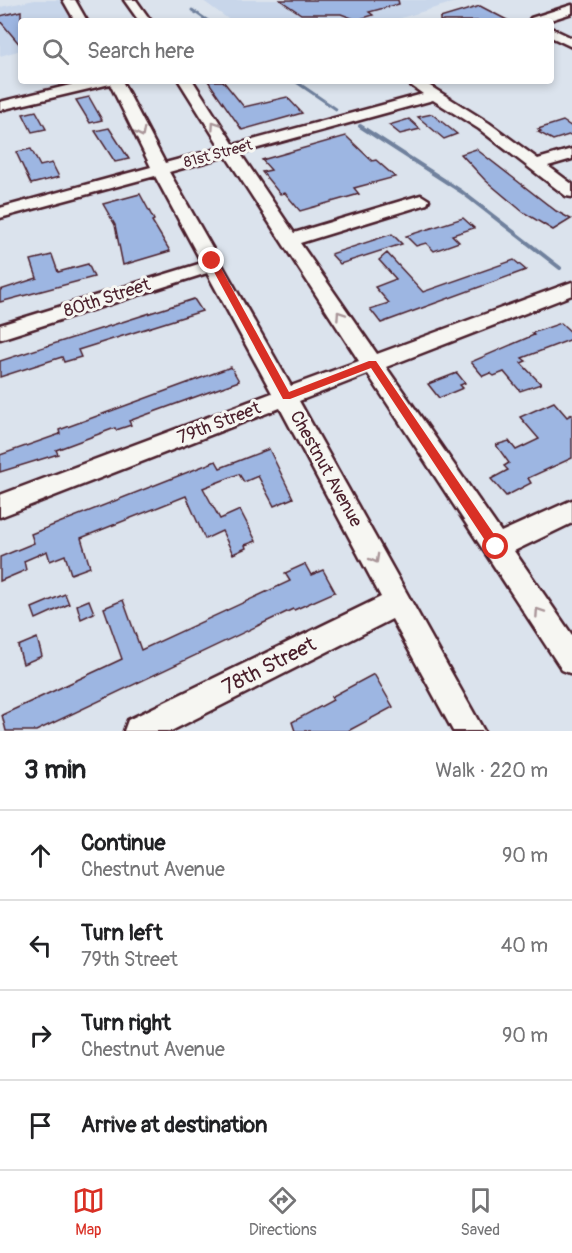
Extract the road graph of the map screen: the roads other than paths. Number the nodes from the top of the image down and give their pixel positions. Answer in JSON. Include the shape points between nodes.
{"nodes":[{"id":1,"x":69,"y":0,"type":"edge"},
{"id":2,"x":130,"y":0,"type":"edge"},
{"id":3,"x":572,"y":9,"type":"edge"},
{"id":4,"x":79,"y":18,"type":"edge"},
{"id":5,"x":143,"y":18,"type":"edge"},
{"id":6,"x":544,"y":18,"type":"edge"},
{"id":7,"x":554,"y":34,"type":"edge"},
{"id":8,"x":572,"y":43,"type":"edge"},
{"id":9,"x":92,"y":84,"type":"edge"},
{"id":10,"x":117,"y":84,"type":"edge"},
{"id":11,"x":188,"y":84,"type":"edge"},
{"id":12,"x":417,"y":84,"type":"edge"},
{"id":13,"x":435,"y":95,"type":"junction"},
{"id":14,"x":0,"y":106,"type":"edge"},
{"id":15,"x":232,"y":151,"type":"junction"},
{"id":16,"x":572,"y":154,"type":"edge"},
{"id":17,"x":536,"y":165,"type":"junction"},
{"id":18,"x":160,"y":170,"type":"junction"},
{"id":19,"x":572,"y":192,"type":"edge"},
{"id":20,"x":421,"y":200,"type":"dead end"},
{"id":21,"x":0,"y":213,"type":"edge"},
{"id":22,"x":290,"y":240,"type":"junction"},
{"id":23,"x":214,"y":265,"type":"junction"},
{"id":24,"x":572,"y":288,"type":"edge"},
{"id":25,"x":0,"y":332,"type":"edge"},
{"id":26,"x":373,"y":364,"type":"junction"},
{"id":27,"x":287,"y":397,"type":"junction"},
{"id":28,"x":0,"y":506,"type":"edge"},
{"id":29,"x":572,"y":511,"type":"edge"},
{"id":30,"x":496,"y":547,"type":"junction"},
{"id":31,"x":398,"y":602,"type":"junction"},
{"id":32,"x":572,"y":660,"type":"edge"},
{"id":33,"x":139,"y":731,"type":"edge"},
{"id":34,"x":469,"y":731,"type":"edge"}],
"edges":[{"from":1,"to":4,"type":"street"},
{"from":2,"to":5,"type":"street"},
{"from":3,"to":6,"type":"street"},
{"from":7,"to":8,"type":"street"},
{"from":9,"to":14,"type":"street"},
{"from":10,"to":18,"type":"street","name":"Chestnut Avenue","one_way":true},
{"from":15,"to":11,"type":"street","one_way":true},
{"from":12,"to":13,"type":"street"},
{"from":13,"to":15,"type":"street","name":"81st Street"},
{"from":13,"to":17,"type":"street"},
{"from":15,"to":18,"type":"street","name":"81st Street"},
{"from":15,"to":22,"type":"street"},
{"from":16,"to":17,"type":"street"},
{"from":17,"to":19,"type":"street"},
{"from":18,"to":21,"type":"street","name":"81st Street"},
{"from":18,"to":23,"type":"street","name":"Chestnut Avenue"},
{"from":20,"to":22,"type":"street"},
{"from":26,"to":22,"type":"street","one_way":true},
{"from":23,"to":25,"type":"street","name":"80th Street"},
{"from":23,"to":27,"type":"street","name":"Chestnut Avenue"},
{"from":24,"to":26,"type":"street","name":"79th Street"},
{"from":26,"to":27,"type":"street","name":"79th Street"},
{"from":26,"to":30,"type":"street"},
{"from":27,"to":28,"type":"street","name":"79th Street"},
{"from":27,"to":31,"type":"street","name":"Chestnut Avenue","one_way":true},
{"from":29,"to":30,"type":"street"},
{"from":32,"to":30,"type":"street","one_way":true},
{"from":31,"to":33,"type":"street","name":"78th Street"},
{"from":31,"to":34,"type":"street","name":"Chestnut Avenue"}]}
